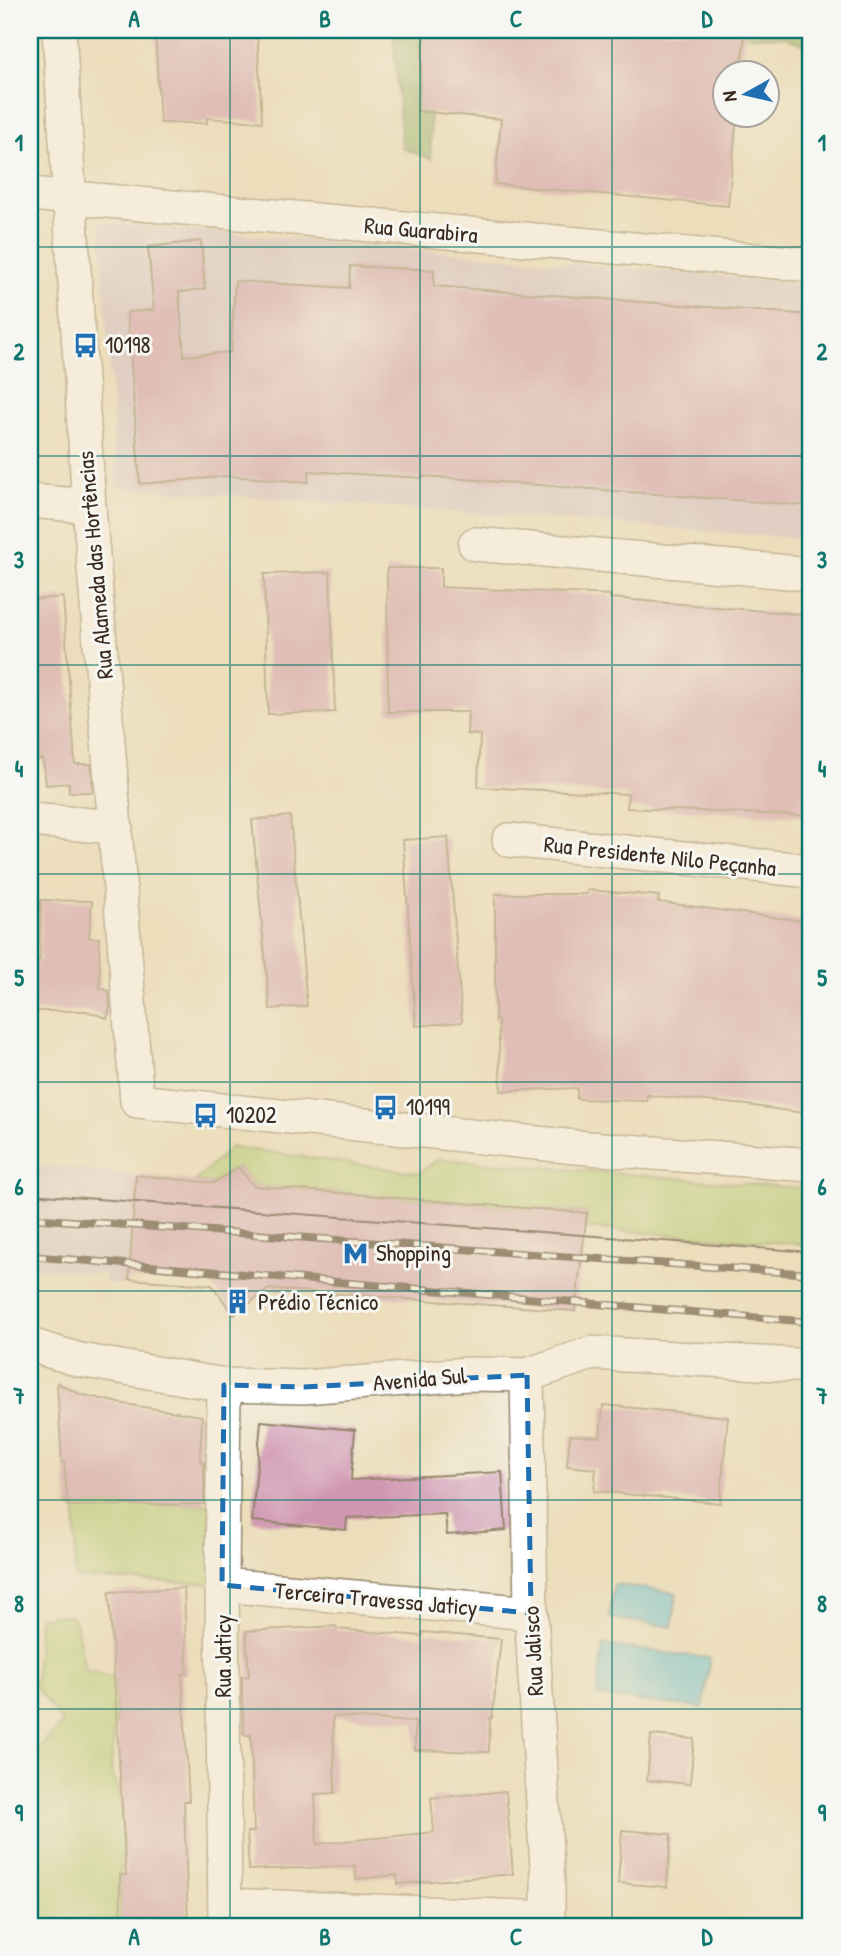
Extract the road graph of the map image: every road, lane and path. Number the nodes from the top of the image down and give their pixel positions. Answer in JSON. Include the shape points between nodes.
{"nodes":[{"id":1,"x":59,"y":30,"type":"edge"},
{"id":2,"x":30,"y":194,"type":"edge"},
{"id":3,"x":68,"y":198,"type":"junction"},
{"id":4,"x":811,"y":265,"type":"edge"},
{"id":5,"x":30,"y":501,"type":"edge"},
{"id":6,"x":89,"y":506,"type":"junction"},
{"id":7,"x":475,"y":544,"type":"dead end"},
{"id":8,"x":811,"y":574,"type":"edge"},
{"id":9,"x":30,"y":820,"type":"edge"},
{"id":10,"x":116,"y":827,"type":"junction"},
{"id":11,"x":509,"y":840,"type":"dead end"},
{"id":12,"x":811,"y":872,"type":"edge"},
{"id":13,"x":811,"y":1165,"type":"edge"},
{"id":14,"x":30,"y":1345,"type":"edge"},
{"id":15,"x":811,"y":1366,"type":"edge"},
{"id":16,"x":527,"y":1375,"type":"junction"},
{"id":17,"x":224,"y":1385,"type":"junction"},
{"id":18,"x":222,"y":1585,"type":"junction"},
{"id":19,"x":531,"y":1613,"type":"junction"},
{"id":20,"x":225,"y":1916,"type":"edge"},
{"id":21,"x":548,"y":1922,"type":"edge"}],
"edges":[{"from":1,"to":3,"type":"street","name":"Rua Alameda das Hortências"},
{"from":2,"to":3,"type":"street","name":"Rua Guarabira"},
{"from":3,"to":4,"type":"street","name":"Rua Guarabira"},
{"from":3,"to":6,"type":"street","name":"Rua Alameda das Hortências"},
{"from":5,"to":6,"type":"street"},
{"from":6,"to":10,"type":"street","name":"Rua Alameda das Hortências"},
{"from":7,"to":8,"type":"street"},
{"from":9,"to":10,"type":"street"},
{"from":10,"to":13,"type":"street","name":"Rua Alameda das Hortências","via":[[137,1101],[575,1147]]},
{"from":11,"to":12,"type":"street","name":"Rua Presidente Nilo Peçanha"},
{"from":14,"to":17,"type":"street","name":"Avenida Sul","via":[[80,1360]]},
{"from":15,"to":16,"type":"street","name":"Avenida Sul","via":[[592,1353]]},
{"from":16,"to":17,"type":"street","name":"Avenida Sul","via":[[468,1374],[304,1387]]},
{"from":16,"to":19,"type":"street","name":"Rua Jalisco"},
{"from":17,"to":18,"type":"street","name":"Rua Jaticy"},
{"from":18,"to":19,"type":"street","name":"Terceira Travessa Jaticy"},
{"from":18,"to":20,"type":"street","name":"Rua Jaticy"},
{"from":19,"to":21,"type":"street","name":"Rua Jalisco"},
{"from":20,"to":21,"type":"street"}]}
